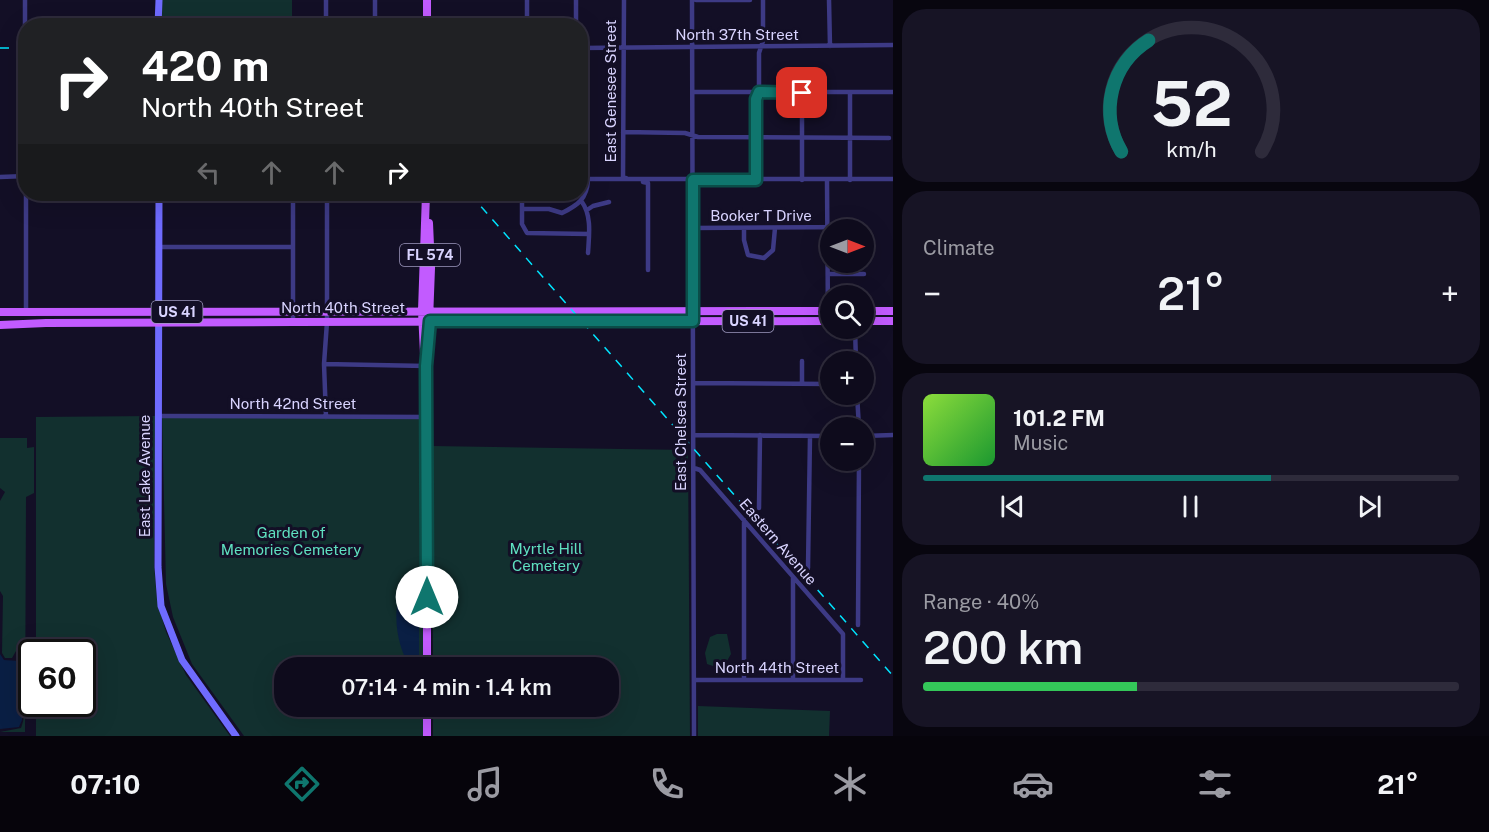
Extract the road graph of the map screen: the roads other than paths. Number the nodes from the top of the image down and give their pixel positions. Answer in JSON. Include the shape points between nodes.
{"nodes":[{"id":1,"x":25,"y":0,"type":"edge"},
{"id":2,"x":159,"y":0,"type":"edge"},
{"id":3,"x":326,"y":0,"type":"edge"},
{"id":4,"x":375,"y":0,"type":"edge"},
{"id":5,"x":427,"y":0,"type":"edge"},
{"id":6,"x":527,"y":0,"type":"edge"},
{"id":7,"x":576,"y":0,"type":"edge"},
{"id":8,"x":624,"y":0,"type":"edge"},
{"id":9,"x":694,"y":0,"type":"edge"},
{"id":10,"x":750,"y":0,"type":"edge"},
{"id":11,"x":762,"y":0,"type":"edge"},
{"id":12,"x":829,"y":0,"type":"edge"},
{"id":13,"x":25,"y":18,"type":"edge"},
{"id":14,"x":158,"y":18,"type":"edge"},
{"id":15,"x":326,"y":18,"type":"edge"},
{"id":16,"x":375,"y":18,"type":"edge"},
{"id":17,"x":427,"y":18,"type":"edge"},
{"id":18,"x":527,"y":18,"type":"edge"},
{"id":19,"x":576,"y":18,"type":"edge"},
{"id":20,"x":893,"y":45,"type":"edge"},
{"id":21,"x":763,"y":46,"type":"junction"},
{"id":22,"x":830,"y":46,"type":"junction"},
{"id":23,"x":623,"y":47,"type":"junction"},
{"id":24,"x":692,"y":47,"type":"junction"},
{"id":25,"x":588,"y":48,"type":"edge"},
{"id":26,"x":693,"y":92,"type":"junction"},
{"id":27,"x":759,"y":92,"type":"junction"},
{"id":28,"x":893,"y":92,"type":"edge"},
{"id":29,"x":802,"y":93,"type":"junction"},
{"id":30,"x":850,"y":93,"type":"junction"},
{"id":31,"x":623,"y":132,"type":"junction"},
{"id":32,"x":693,"y":136,"type":"junction"},
{"id":33,"x":756,"y":138,"type":"junction"},
{"id":34,"x":802,"y":138,"type":"junction"},
{"id":35,"x":850,"y":138,"type":"junction"},
{"id":36,"x":889,"y":138,"type":"dead end"},
{"id":37,"x":18,"y":176,"type":"edge"},
{"id":38,"x":0,"y":177,"type":"edge"},
{"id":39,"x":893,"y":179,"type":"edge"},
{"id":40,"x":588,"y":180,"type":"joint"},
{"id":41,"x":635,"y":180,"type":"junction"},
{"id":42,"x":693,"y":180,"type":"junction"},
{"id":43,"x":756,"y":180,"type":"junction"},
{"id":44,"x":802,"y":180,"type":"junction"},
{"id":45,"x":850,"y":180,"type":"junction"},
{"id":46,"x":827,"y":181,"type":"junction"},
{"id":47,"x":588,"y":191,"type":"edge"},
{"id":48,"x":26,"y":201,"type":"edge"},
{"id":49,"x":159,"y":201,"type":"edge"},
{"id":50,"x":293,"y":201,"type":"edge"},
{"id":51,"x":327,"y":201,"type":"edge"},
{"id":52,"x":426,"y":201,"type":"edge"},
{"id":53,"x":522,"y":201,"type":"edge"},
{"id":54,"x":582,"y":202,"type":"joint"},
{"id":55,"x":609,"y":202,"type":"dead end"},
{"id":56,"x":522,"y":209,"type":"junction"},
{"id":57,"x":587,"y":210,"type":"junction"},
{"id":58,"x":827,"y":219,"type":"edge"},
{"id":59,"x":820,"y":227,"type":"edge"},
{"id":60,"x":693,"y":228,"type":"junction"},
{"id":61,"x":775,"y":228,"type":"junction"},
{"id":62,"x":744,"y":229,"type":"junction"},
{"id":63,"x":589,"y":234,"type":"junction"},
{"id":64,"x":158,"y":247,"type":"junction"},
{"id":65,"x":293,"y":247,"type":"junction"},
{"id":66,"x":588,"y":253,"type":"dead end"},
{"id":67,"x":648,"y":270,"type":"dead end"},
{"id":68,"x":828,"y":274,"type":"joint"},
{"id":69,"x":864,"y":274,"type":"dead end"},
{"id":70,"x":829,"y":285,"type":"edge"},
{"id":71,"x":293,"y":311,"type":"junction"},
{"id":72,"x":327,"y":311,"type":"junction"},
{"id":73,"x":426,"y":311,"type":"junction"},
{"id":74,"x":516,"y":311,"type":"junction"},
{"id":75,"x":610,"y":311,"type":"junction"},
{"id":76,"x":693,"y":311,"type":"junction"},
{"id":77,"x":763,"y":311,"type":"junction"},
{"id":78,"x":802,"y":311,"type":"junction"},
{"id":79,"x":820,"y":311,"type":"edge"},
{"id":80,"x":874,"y":311,"type":"edge"},
{"id":81,"x":893,"y":311,"type":"edge"},
{"id":82,"x":0,"y":312,"type":"edge"},
{"id":83,"x":26,"y":312,"type":"junction"},
{"id":84,"x":74,"y":312,"type":"junction"},
{"id":85,"x":159,"y":312,"type":"junction"},
{"id":86,"x":226,"y":312,"type":"junction"},
{"id":87,"x":426,"y":321,"type":"junction"},
{"id":88,"x":516,"y":321,"type":"junction"},
{"id":89,"x":610,"y":321,"type":"junction"},
{"id":90,"x":693,"y":321,"type":"junction"},
{"id":91,"x":763,"y":321,"type":"junction"},
{"id":92,"x":802,"y":321,"type":"junction"},
{"id":93,"x":820,"y":321,"type":"edge"},
{"id":94,"x":874,"y":321,"type":"edge"},
{"id":95,"x":893,"y":321,"type":"edge"},
{"id":96,"x":158,"y":322,"type":"junction"},
{"id":97,"x":226,"y":322,"type":"junction"},
{"id":98,"x":292,"y":322,"type":"junction"},
{"id":99,"x":327,"y":322,"type":"junction"},
{"id":100,"x":74,"y":323,"type":"junction"},
{"id":101,"x":0,"y":325,"type":"edge"},
{"id":102,"x":802,"y":361,"type":"dead end"},
{"id":103,"x":324,"y":364,"type":"junction"},
{"id":104,"x":426,"y":366,"type":"junction"},
{"id":105,"x":693,"y":383,"type":"junction"},
{"id":106,"x":802,"y":384,"type":"junction"},
{"id":107,"x":820,"y":384,"type":"edge"},
{"id":108,"x":159,"y":416,"type":"junction"},
{"id":109,"x":326,"y":417,"type":"junction"},
{"id":110,"x":427,"y":417,"type":"junction"},
{"id":111,"x":693,"y":435,"type":"junction"},
{"id":112,"x":760,"y":435,"type":"junction"},
{"id":113,"x":874,"y":435,"type":"edge"},
{"id":114,"x":893,"y":435,"type":"edge"},
{"id":115,"x":810,"y":436,"type":"junction"},
{"id":116,"x":820,"y":436,"type":"edge"},
{"id":117,"x":694,"y":468,"type":"junction"},
{"id":118,"x":859,"y":471,"type":"edge"},
{"id":119,"x":759,"y":508,"type":"dead end"},
{"id":120,"x":744,"y":520,"type":"junction"},
{"id":121,"x":808,"y":568,"type":"dead end"},
{"id":122,"x":793,"y":577,"type":"junction"},
{"id":123,"x":858,"y":625,"type":"dead end"},
{"id":124,"x":427,"y":657,"type":"edge"},
{"id":125,"x":694,"y":680,"type":"junction"},
{"id":126,"x":744,"y":680,"type":"junction"},
{"id":127,"x":794,"y":680,"type":"junction"},
{"id":128,"x":843,"y":680,"type":"junction"},
{"id":129,"x":861,"y":680,"type":"dead end"},
{"id":130,"x":427,"y":717,"type":"edge"},
{"id":131,"x":237,"y":736,"type":"edge"},
{"id":132,"x":427,"y":736,"type":"edge"},
{"id":133,"x":694,"y":736,"type":"edge"}],
"edges":[{"from":1,"to":13,"type":"street"},
{"from":2,"to":14,"type":"street"},
{"from":3,"to":15,"type":"street"},
{"from":4,"to":16,"type":"street"},
{"from":5,"to":17,"type":"main road"},
{"from":6,"to":18,"type":"street"},
{"from":7,"to":19,"type":"street"},
{"from":8,"to":23,"type":"street","name":"East Genesee Street"},
{"from":9,"to":10,"type":"street"},
{"from":9,"to":24,"type":"street","name":"East Chelsea Street"},
{"from":11,"to":21,"type":"street"},
{"from":12,"to":22,"type":"street"},
{"from":20,"to":22,"type":"street","name":"North 37th Street"},
{"from":21,"to":22,"type":"street","name":"North 37th Street"},
{"from":21,"to":24,"type":"street","name":"North 37th Street"},
{"from":21,"to":27,"type":"street","via":[[759,52]]},
{"from":23,"to":24,"type":"street","name":"North 37th Street"},
{"from":23,"to":25,"type":"street","name":"North 37th Street"},
{"from":23,"to":31,"type":"street","name":"East Genesee Street"},
{"from":24,"to":26,"type":"street","name":"East Chelsea Street"},
{"from":26,"to":27,"type":"street"},
{"from":26,"to":32,"type":"street","name":"East Chelsea Street"},
{"from":27,"to":29,"type":"street"},
{"from":27,"to":33,"type":"street"},
{"from":28,"to":30,"type":"street"},
{"from":29,"to":30,"type":"street"},
{"from":29,"to":34,"type":"street"},
{"from":30,"to":35,"type":"street"},
{"from":31,"to":32,"type":"street","via":[[685,132]]},
{"from":31,"to":41,"type":"street","name":"East Genesee Street","via":[[623,178]]},
{"from":32,"to":33,"type":"street"},
{"from":32,"to":42,"type":"street","name":"East Chelsea Street"},
{"from":33,"to":34,"type":"street"},
{"from":33,"to":43,"type":"street"},
{"from":34,"to":35,"type":"street"},
{"from":34,"to":44,"type":"street"},
{"from":35,"to":36,"type":"street"},
{"from":35,"to":45,"type":"street"},
{"from":37,"to":38,"type":"street"},
{"from":39,"to":45,"type":"street"},
{"from":40,"to":41,"type":"street"},
{"from":40,"to":47,"type":"street"},
{"from":41,"to":42,"type":"street"},
{"from":41,"to":67,"type":"street","name":"East Genesee Street","via":[[648,183]]},
{"from":42,"to":43,"type":"street"},
{"from":42,"to":60,"type":"street","name":"East Chelsea Street"},
{"from":43,"to":44,"type":"street"},
{"from":44,"to":46,"type":"street"},
{"from":45,"to":46,"type":"street"},
{"from":46,"to":58,"type":"street"},
{"from":48,"to":83,"type":"street"},
{"from":49,"to":64,"type":"street","name":"East Lake Avenue"},
{"from":50,"to":65,"type":"street"},
{"from":51,"to":72,"type":"street"},
{"from":52,"to":73,"type":"main road","number":"FL 574","via":[[430,253]]},
{"from":53,"to":56,"type":"street"},
{"from":54,"to":56,"type":"street","via":[[562,213]]},
{"from":54,"to":57,"type":"street"},
{"from":55,"to":57,"type":"street"},
{"from":56,"to":63,"type":"street","via":[[527,233]]},
{"from":57,"to":63,"type":"street"},
{"from":59,"to":61,"type":"street","name":"Booker T Drive"},
{"from":60,"to":62,"type":"street","name":"Booker T Drive"},
{"from":60,"to":76,"type":"street","name":"East Chelsea Street"},
{"from":61,"to":62,"type":"street","name":"Booker T Drive"},
{"from":61,"to":62,"type":"street","via":[[773,250],[764,258],[748,255]]},
{"from":63,"to":66,"type":"street"},
{"from":64,"to":65,"type":"street"},
{"from":64,"to":85,"type":"street","name":"East Lake Avenue"},
{"from":65,"to":71,"type":"street"},
{"from":68,"to":69,"type":"street"},
{"from":68,"to":70,"type":"street"},
{"from":71,"to":72,"type":"main road","name":"North 40th Street","number":"US 41"},
{"from":71,"to":86,"type":"main road","name":"North 40th Street","number":"US 41"},
{"from":71,"to":98,"type":"street"},
{"from":72,"to":73,"type":"main road","name":"North 40th Street","number":"US 41"},
{"from":72,"to":99,"type":"street"},
{"from":73,"to":74,"type":"main road","name":"North 40th Street","number":"US 41"},
{"from":73,"to":87,"type":"main road","number":"FL 574"},
{"from":74,"to":75,"type":"main road","name":"North 40th Street","number":"US 41"},
{"from":74,"to":88,"type":"street"},
{"from":75,"to":76,"type":"main road","name":"North 40th Street","number":"US 41"},
{"from":75,"to":89,"type":"street"},
{"from":76,"to":77,"type":"main road","name":"North 40th Street","number":"US 41"},
{"from":76,"to":90,"type":"street","name":"East Chelsea Street"},
{"from":77,"to":78,"type":"main road","name":"North 40th Street","number":"US 41"},
{"from":77,"to":91,"type":"street"},
{"from":78,"to":79,"type":"main road","name":"North 40th Street","number":"US 41"},
{"from":78,"to":92,"type":"street"},
{"from":80,"to":81,"type":"main road"},
{"from":82,"to":83,"type":"main road","name":"North 40th Street","number":"US 41"},
{"from":83,"to":84,"type":"main road","name":"North 40th Street","number":"US 41"},
{"from":84,"to":85,"type":"main road","name":"North 40th Street","number":"US 41"},
{"from":84,"to":100,"type":"street"},
{"from":85,"to":86,"type":"main road","name":"North 40th Street","number":"US 41"},
{"from":85,"to":96,"type":"street","name":"East Lake Avenue"},
{"from":86,"to":97,"type":"street"},
{"from":87,"to":88,"type":"main road","name":"North 40th Street","number":"US 41"},
{"from":87,"to":99,"type":"main road","name":"North 40th Street","number":"US 41"},
{"from":87,"to":104,"type":"main road","number":"FL 574"},
{"from":88,"to":89,"type":"main road","name":"North 40th Street","number":"US 41"},
{"from":89,"to":90,"type":"main road","name":"North 40th Street","number":"US 41"},
{"from":90,"to":91,"type":"main road","name":"North 40th Street","number":"US 41"},
{"from":90,"to":105,"type":"street","name":"East Chelsea Street"},
{"from":91,"to":92,"type":"main road","name":"North 40th Street","number":"US 41"},
{"from":92,"to":93,"type":"main road","name":"North 40th Street","number":"US 41"},
{"from":94,"to":95,"type":"main road"},
{"from":96,"to":97,"type":"main road","name":"North 40th Street","number":"US 41"},
{"from":96,"to":100,"type":"main road","name":"North 40th Street","number":"US 41"},
{"from":96,"to":108,"type":"street","name":"East Lake Avenue"},
{"from":97,"to":98,"type":"main road","name":"North 40th Street","number":"US 41"},
{"from":98,"to":99,"type":"main road","name":"North 40th Street","number":"US 41"},
{"from":99,"to":103,"type":"street"},
{"from":100,"to":101,"type":"main road","name":"North 40th Street","number":"US 41"},
{"from":102,"to":106,"type":"street"},
{"from":103,"to":104,"type":"street"},
{"from":103,"to":109,"type":"street"},
{"from":104,"to":110,"type":"main road","number":"FL 574"},
{"from":105,"to":106,"type":"street"},
{"from":105,"to":111,"type":"street","name":"East Chelsea Street"},
{"from":106,"to":107,"type":"street"},
{"from":108,"to":109,"type":"street","name":"North 42nd Street"},
{"from":108,"to":131,"type":"street","name":"East Lake Avenue","via":[[161,606],[182,660]]},
{"from":109,"to":110,"type":"street","name":"North 42nd Street"},
{"from":110,"to":124,"type":"main road","number":"FL 574"},
{"from":111,"to":112,"type":"street"},
{"from":111,"to":117,"type":"street","name":"East Chelsea Street"},
{"from":112,"to":115,"type":"street"},
{"from":112,"to":119,"type":"street"},
{"from":113,"to":114,"type":"street"},
{"from":115,"to":116,"type":"street"},
{"from":115,"to":121,"type":"street"},
{"from":117,"to":120,"type":"street","name":"Eastern Avenue"},
{"from":117,"to":125,"type":"street","name":"East Chelsea Street"},
{"from":118,"to":123,"type":"street"},
{"from":120,"to":122,"type":"street","name":"Eastern Avenue"},
{"from":120,"to":126,"type":"street"},
{"from":122,"to":127,"type":"street"},
{"from":122,"to":128,"type":"street","name":"Eastern Avenue","via":[[843,634]]},
{"from":125,"to":126,"type":"street","name":"North 44th Street"},
{"from":125,"to":133,"type":"street","name":"East Chelsea Street"},
{"from":126,"to":127,"type":"street","name":"North 44th Street"},
{"from":127,"to":128,"type":"street","name":"North 44th Street"},
{"from":128,"to":129,"type":"street","name":"North 44th Street"},
{"from":130,"to":132,"type":"main road"}]}
